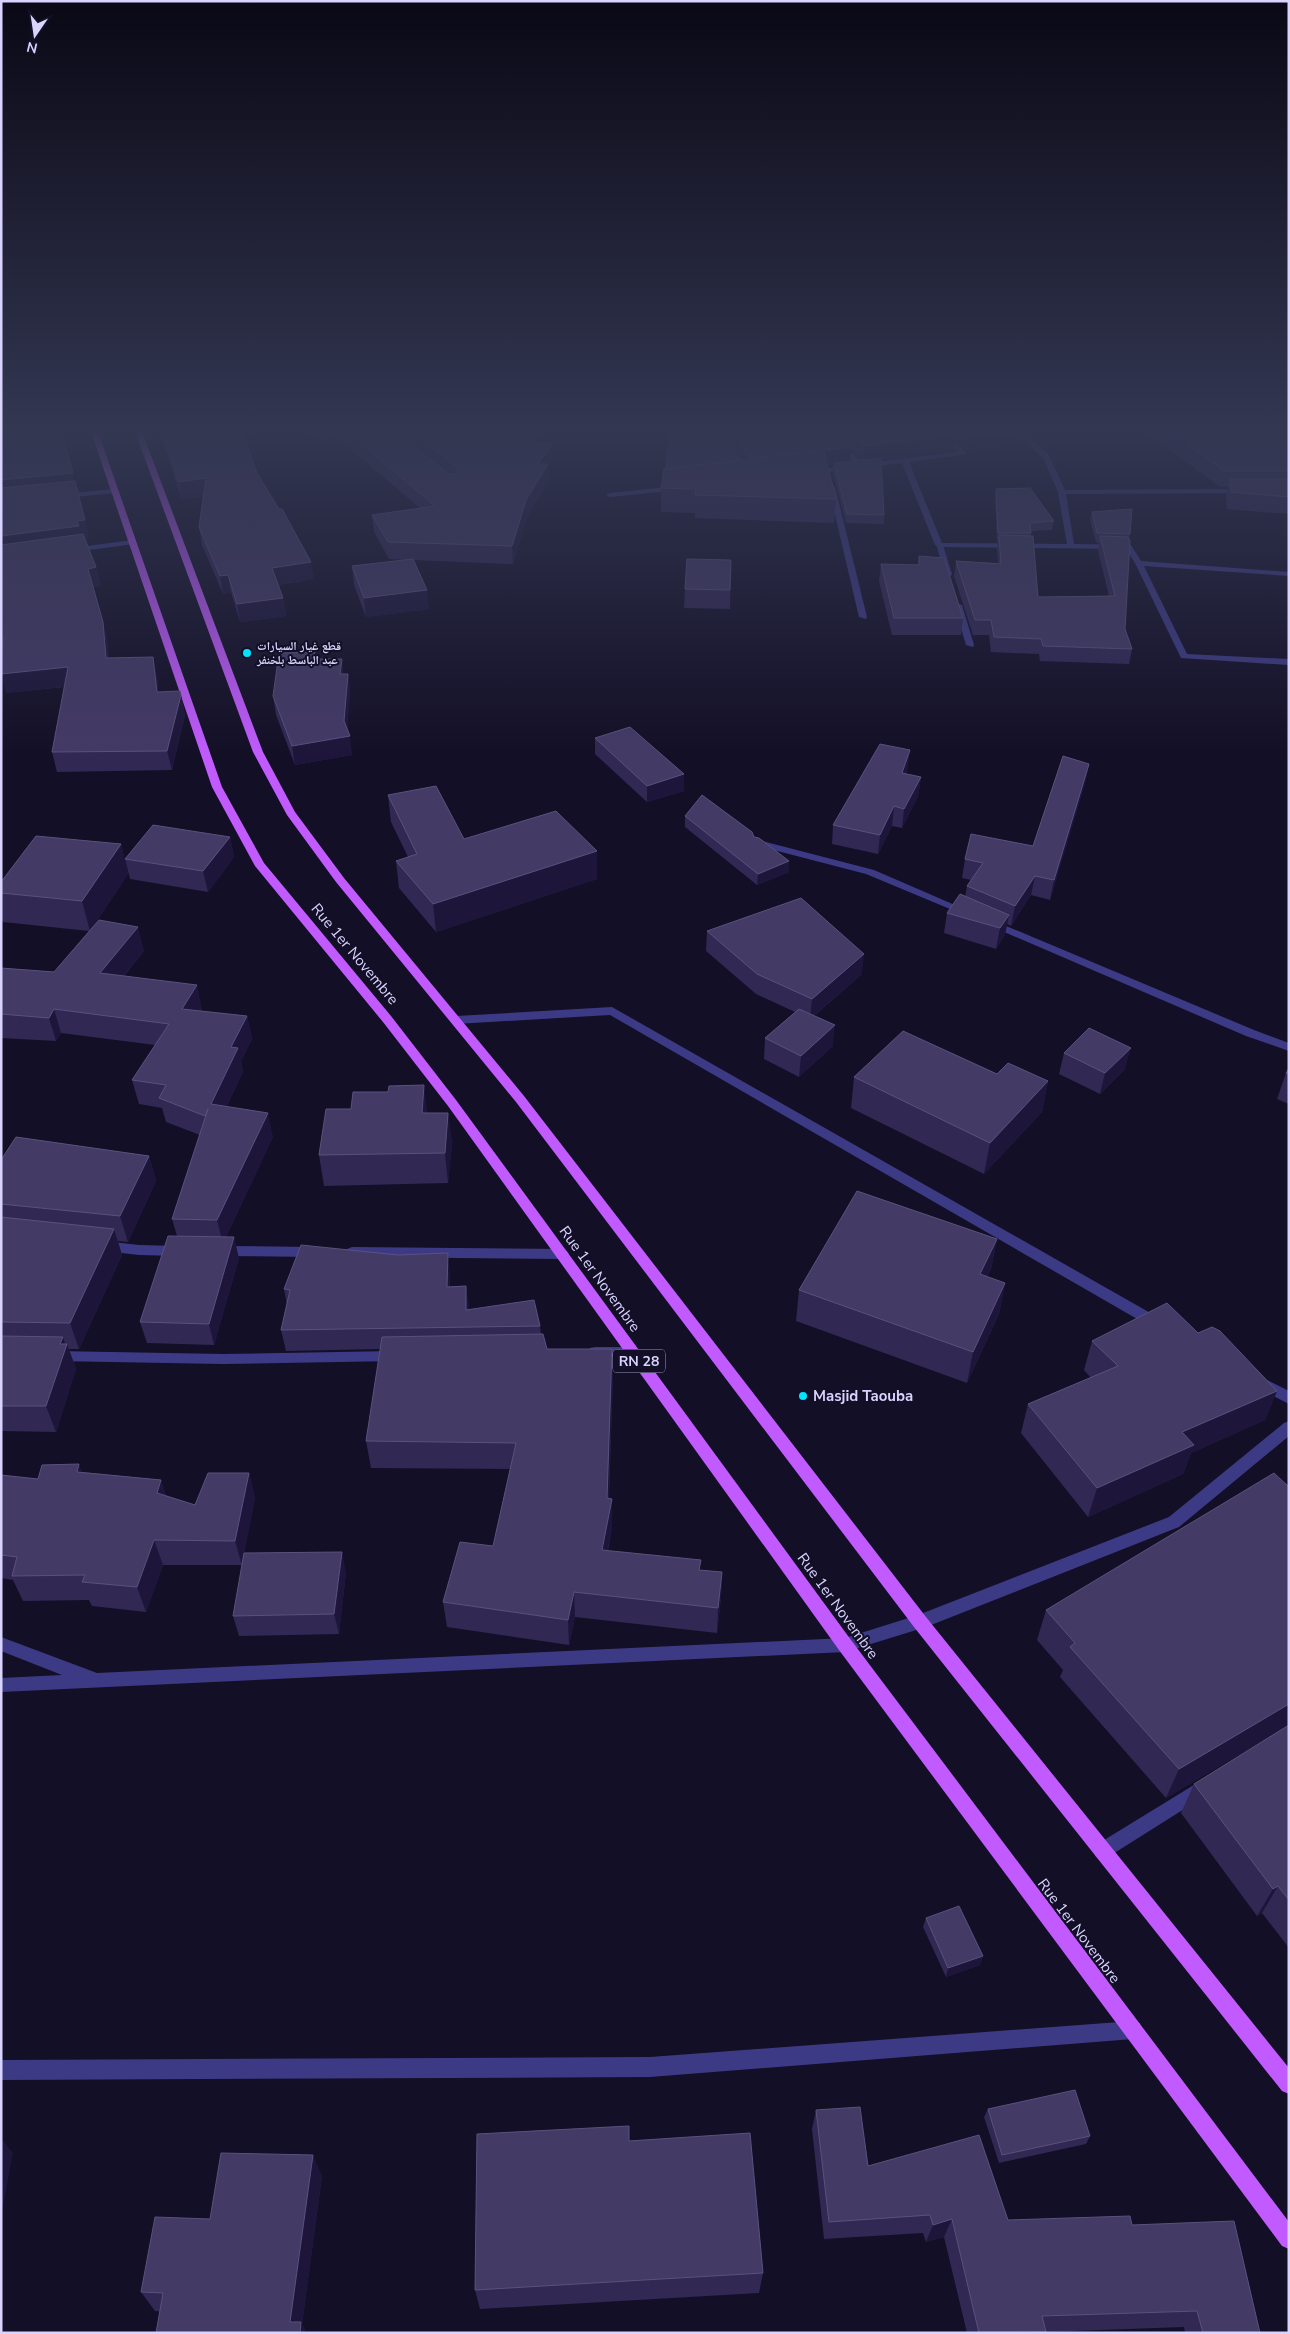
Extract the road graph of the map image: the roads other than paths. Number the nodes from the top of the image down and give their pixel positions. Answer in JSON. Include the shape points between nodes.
{"nodes":[{"id":1,"x":131,"y":538,"type":"edge"},
{"id":2,"x":178,"y":538,"type":"edge"},
{"id":3,"x":844,"y":538,"type":"edge"},
{"id":4,"x":936,"y":538,"type":"edge"},
{"id":5,"x":1070,"y":538,"type":"edge"},
{"id":6,"x":132,"y":542,"type":"junction"},
{"id":7,"x":939,"y":545,"type":"junction"},
{"id":8,"x":1071,"y":547,"type":"junction"},
{"id":9,"x":67,"y":550,"type":"edge"},
{"id":10,"x":1139,"y":563,"type":"junction"},
{"id":11,"x":1289,"y":574,"type":"edge"},
{"id":12,"x":950,"y":581,"type":"edge"},
{"id":13,"x":956,"y":599,"type":"edge"},
{"id":14,"x":863,"y":617,"type":"dead end"},
{"id":15,"x":970,"y":645,"type":"dead end"},
{"id":16,"x":1289,"y":662,"type":"edge"},
{"id":17,"x":758,"y":843,"type":"edge"},
{"id":18,"x":456,"y":1020,"type":"junction"},
{"id":19,"x":1289,"y":1047,"type":"edge"},
{"id":20,"x":90,"y":1245,"type":"edge"},
{"id":21,"x":188,"y":1251,"type":"edge"},
{"id":22,"x":208,"y":1251,"type":"edge"},
{"id":23,"x":562,"y":1254,"type":"junction"},
{"id":24,"x":1167,"y":1329,"type":"edge"},
{"id":25,"x":632,"y":1352,"type":"junction"},
{"id":26,"x":582,"y":1353,"type":"edge"},
{"id":27,"x":40,"y":1355,"type":"edge"},
{"id":28,"x":413,"y":1356,"type":"edge"},
{"id":29,"x":1254,"y":1378,"type":"edge"},
{"id":30,"x":1289,"y":1398,"type":"edge"},
{"id":31,"x":1289,"y":1426,"type":"edge"},
{"id":32,"x":920,"y":1622,"type":"junction"},
{"id":33,"x":1,"y":1644,"type":"edge"},
{"id":34,"x":845,"y":1645,"type":"junction"},
{"id":35,"x":98,"y":1680,"type":"junction"},
{"id":36,"x":1,"y":1685,"type":"edge"},
{"id":37,"x":1216,"y":1779,"type":"edge"},
{"id":38,"x":1102,"y":1850,"type":"junction"},
{"id":39,"x":1133,"y":2030,"type":"junction"},
{"id":40,"x":1,"y":2070,"type":"edge"},
{"id":41,"x":1289,"y":2084,"type":"edge"},
{"id":42,"x":1289,"y":2239,"type":"edge"}],
"edges":[{"from":1,"to":6,"type":"main road","name":"Rue 1er Novembre","number":"RN 28"},
{"from":2,"to":18,"type":"main road","via":[[258,752],[290,813],[340,880]]},
{"from":3,"to":14,"type":"street"},
{"from":4,"to":7,"type":"street"},
{"from":5,"to":8,"type":"street"},
{"from":6,"to":9,"type":"street"},
{"from":6,"to":23,"type":"main road","name":"Rue 1er Novembre","number":"RN 28","via":[[217,787],[259,864],[388,1019]]},
{"from":7,"to":8,"type":"street"},
{"from":7,"to":12,"type":"street"},
{"from":8,"to":10,"type":"street","via":[[1128,547]]},
{"from":10,"to":11,"type":"street"},
{"from":10,"to":16,"type":"street","via":[[1184,656]]},
{"from":13,"to":15,"type":"street"},
{"from":17,"to":19,"type":"street","via":[[870,872]]},
{"from":18,"to":24,"type":"street","via":[[612,1011]]},
{"from":18,"to":32,"type":"main road"},
{"from":20,"to":21,"type":"street"},
{"from":22,"to":23,"type":"street"},
{"from":23,"to":25,"type":"main road","name":"Rue 1er Novembre","number":"RN 28"},
{"from":25,"to":26,"type":"street"},
{"from":25,"to":34,"type":"main road","name":"Rue 1er Novembre","number":"RN 28"},
{"from":27,"to":28,"type":"street","via":[[223,1360]]},
{"from":29,"to":30,"type":"street"},
{"from":31,"to":32,"type":"street","via":[[1174,1522]]},
{"from":32,"to":34,"type":"street"},
{"from":32,"to":38,"type":"main road"},
{"from":33,"to":35,"type":"street"},
{"from":34,"to":35,"type":"street"},
{"from":34,"to":39,"type":"main road","name":"Rue 1er Novembre","number":"RN 28"},
{"from":35,"to":36,"type":"street"},
{"from":37,"to":38,"type":"street"},
{"from":38,"to":41,"type":"main road"},
{"from":39,"to":40,"type":"street","via":[[650,2067]]},
{"from":39,"to":42,"type":"main road","name":"Rue 1er Novembre","number":"RN 28"}]}
